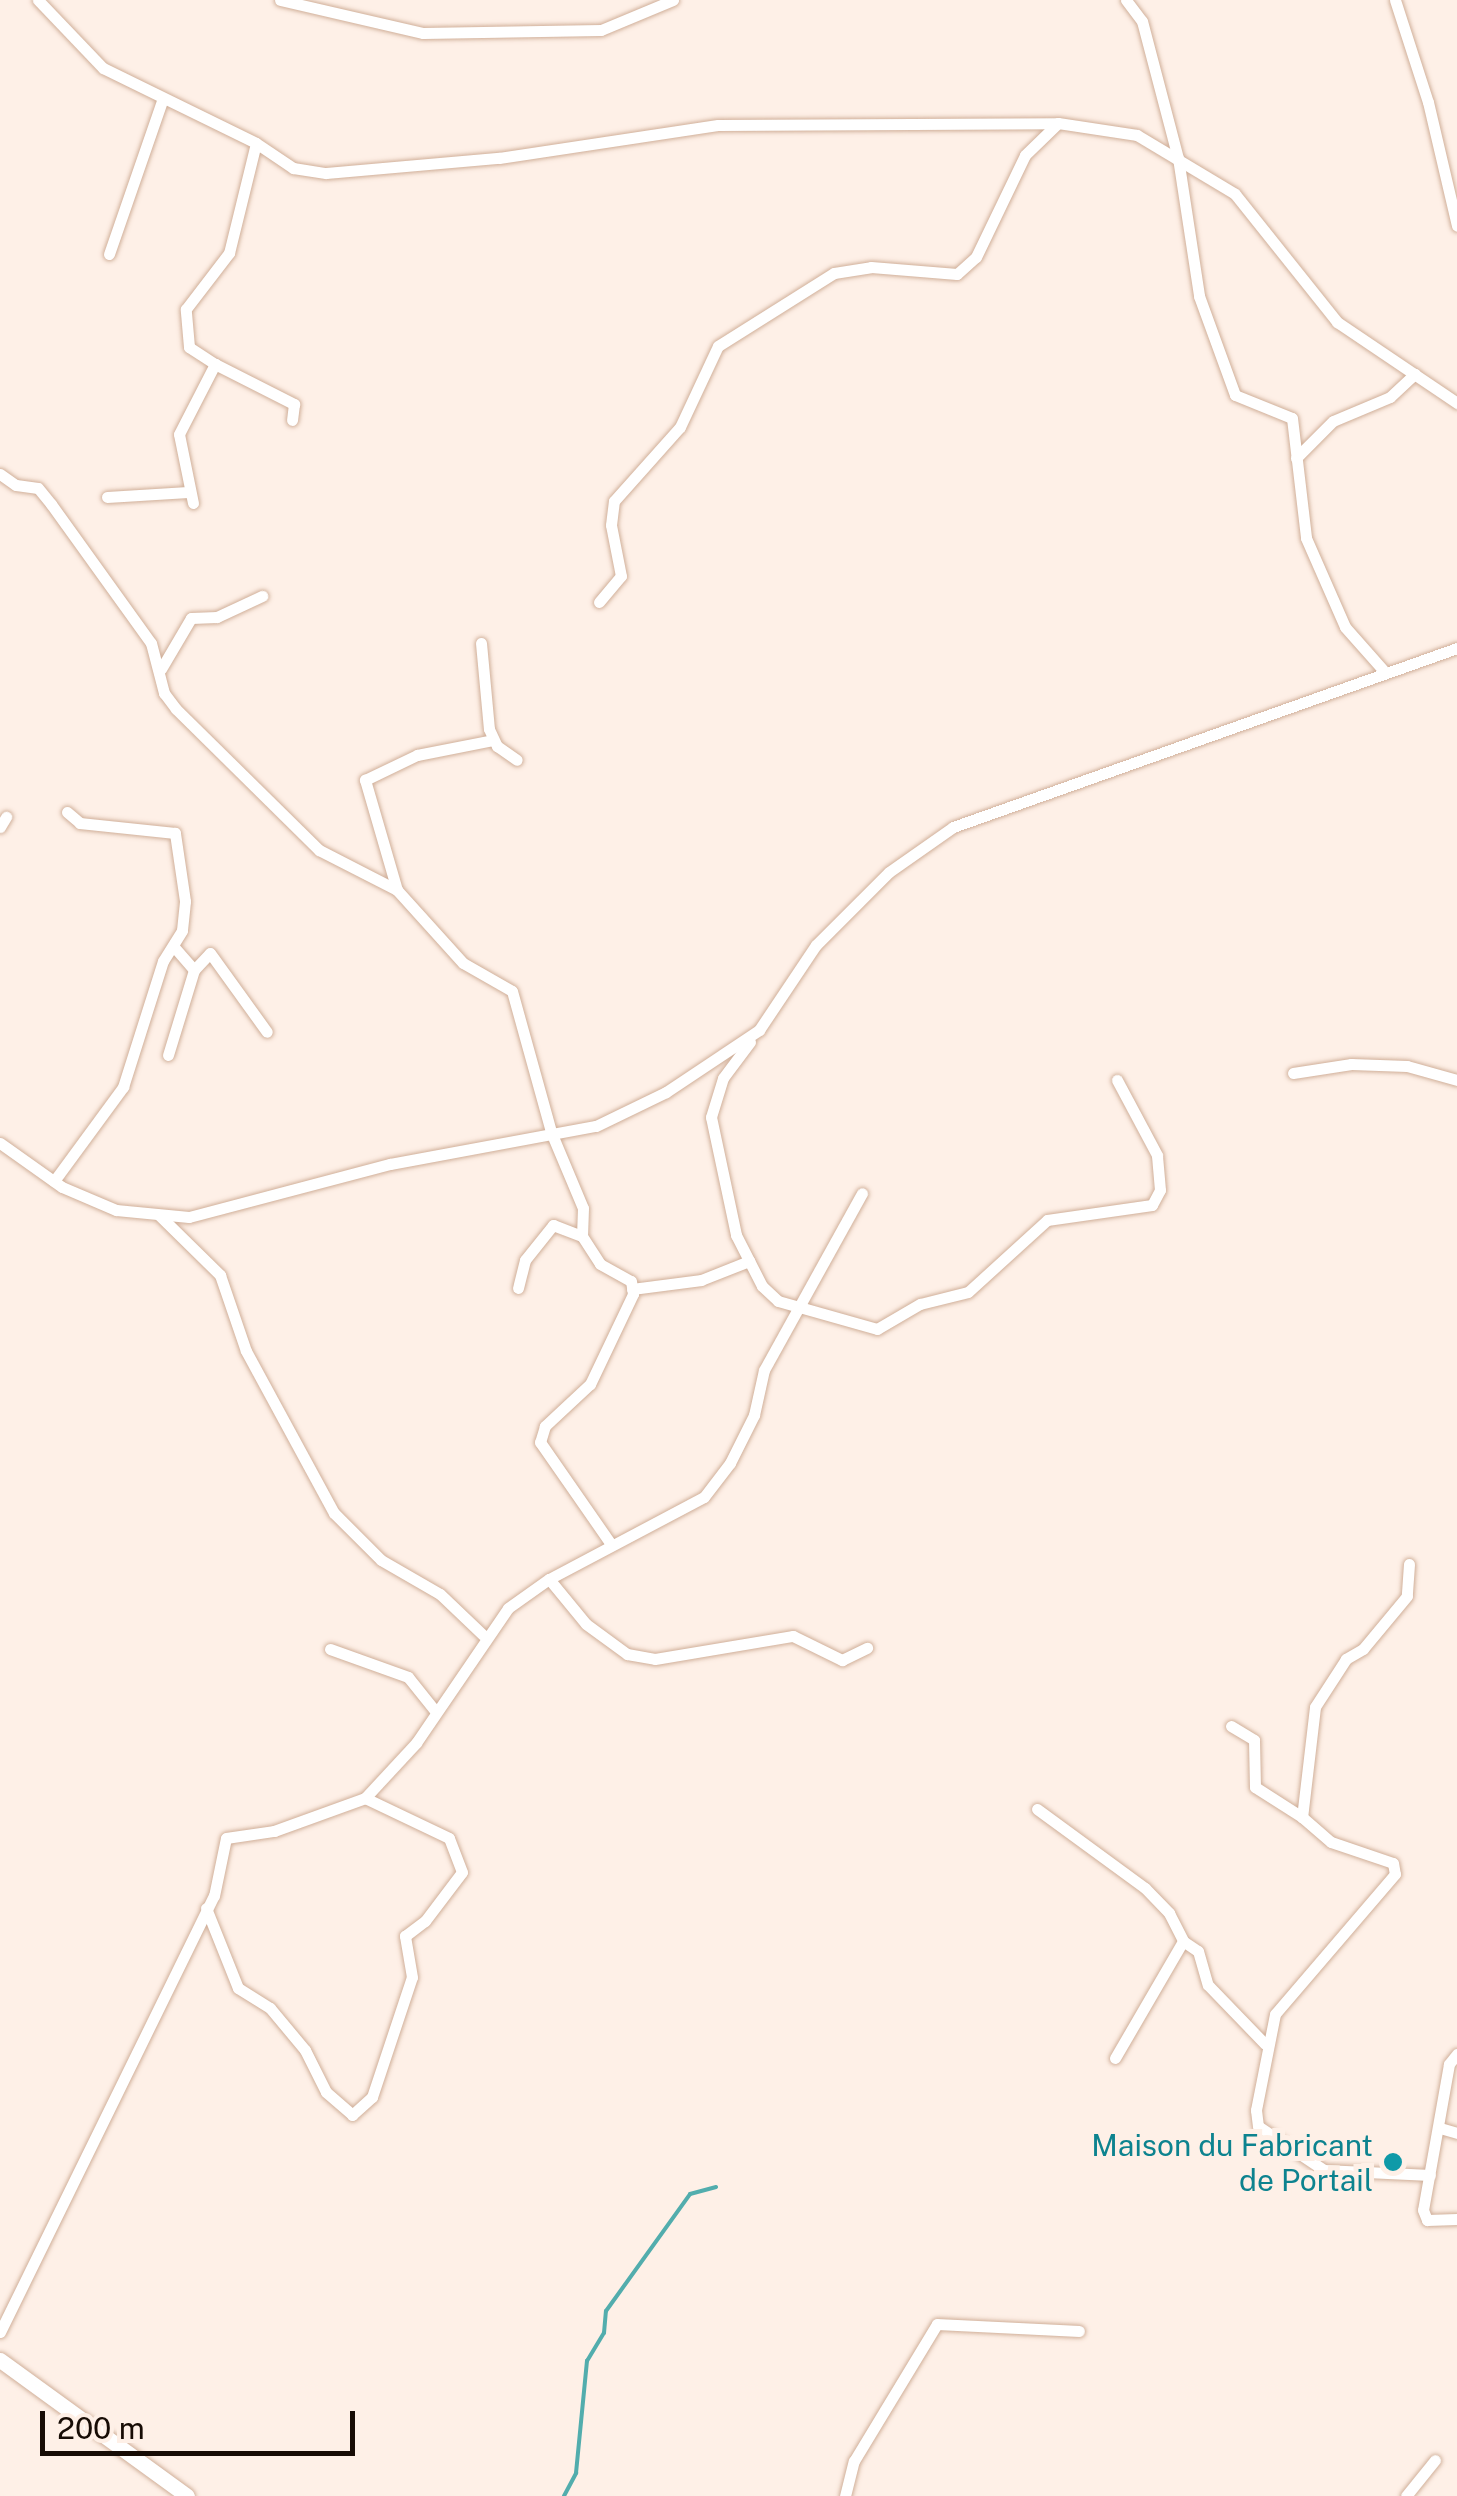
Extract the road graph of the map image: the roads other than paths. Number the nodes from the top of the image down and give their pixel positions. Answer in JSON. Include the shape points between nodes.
{"nodes":[{"id":1,"x":38,"y":0,"type":"edge"},
{"id":2,"x":280,"y":0,"type":"edge"},
{"id":3,"x":674,"y":0,"type":"edge"},
{"id":4,"x":1126,"y":0,"type":"edge"},
{"id":5,"x":1395,"y":0,"type":"edge"},
{"id":6,"x":162,"y":101,"type":"junction"},
{"id":7,"x":1058,"y":122,"type":"junction"},
{"id":8,"x":256,"y":143,"type":"junction"},
{"id":9,"x":1178,"y":158,"type":"junction"},
{"id":10,"x":1457,"y":226,"type":"edge"},
{"id":11,"x":109,"y":254,"type":"dead end"},
{"id":12,"x":215,"y":364,"type":"junction"},
{"id":13,"x":1415,"y":374,"type":"junction"},
{"id":14,"x":1457,"y":403,"type":"edge"},
{"id":15,"x":292,"y":420,"type":"dead end"},
{"id":16,"x":1296,"y":458,"type":"junction"},
{"id":17,"x":0,"y":474,"type":"edge"},
{"id":18,"x":108,"y":497,"type":"dead end"},
{"id":19,"x":262,"y":596,"type":"dead end"},
{"id":20,"x":599,"y":602,"type":"dead end"},
{"id":21,"x":480,"y":643,"type":"dead end"},
{"id":22,"x":1457,"y":648,"type":"edge"},
{"id":23,"x":161,"y":669,"type":"junction"},
{"id":24,"x":1383,"y":670,"type":"junction"},
{"id":25,"x":493,"y":740,"type":"junction"},
{"id":26,"x":517,"y":760,"type":"dead end"},
{"id":27,"x":67,"y":812,"type":"dead end"},
{"id":28,"x":397,"y":890,"type":"junction"},
{"id":29,"x":175,"y":948,"type":"junction"},
{"id":30,"x":194,"y":970,"type":"junction"},
{"id":31,"x":758,"y":1030,"type":"junction"},
{"id":32,"x":267,"y":1032,"type":"dead end"},
{"id":33,"x":168,"y":1055,"type":"dead end"},
{"id":34,"x":1293,"y":1073,"type":"dead end"},
{"id":35,"x":1117,"y":1080,"type":"dead end"},
{"id":36,"x":1457,"y":1080,"type":"edge"},
{"id":37,"x":551,"y":1132,"type":"junction"},
{"id":38,"x":0,"y":1143,"type":"edge"},
{"id":39,"x":54,"y":1181,"type":"junction"},
{"id":40,"x":862,"y":1193,"type":"dead end"},
{"id":41,"x":157,"y":1214,"type":"junction"},
{"id":42,"x":582,"y":1236,"type":"junction"},
{"id":43,"x":749,"y":1261,"type":"junction"},
{"id":44,"x":518,"y":1288,"type":"dead end"},
{"id":45,"x":632,"y":1289,"type":"junction"},
{"id":46,"x":795,"y":1308,"type":"junction"},
{"id":47,"x":611,"y":1544,"type":"junction"},
{"id":48,"x":1409,"y":1564,"type":"dead end"},
{"id":49,"x":549,"y":1579,"type":"junction"},
{"id":50,"x":483,"y":1635,"type":"junction"},
{"id":51,"x":866,"y":1648,"type":"dead end"},
{"id":52,"x":330,"y":1650,"type":"dead end"},
{"id":53,"x":436,"y":1712,"type":"junction"},
{"id":54,"x":1231,"y":1726,"type":"dead end"},
{"id":55,"x":365,"y":1798,"type":"junction"},
{"id":56,"x":1037,"y":1808,"type":"dead end"},
{"id":57,"x":1302,"y":1817,"type":"junction"},
{"id":58,"x":206,"y":1908,"type":"junction"},
{"id":59,"x":1183,"y":1941,"type":"junction"},
{"id":60,"x":1265,"y":2044,"type":"junction"},
{"id":61,"x":1457,"y":2054,"type":"edge"},
{"id":62,"x":1116,"y":2058,"type":"dead end"},
{"id":63,"x":1440,"y":2128,"type":"junction"},
{"id":64,"x":1457,"y":2133,"type":"edge"},
{"id":65,"x":1430,"y":2175,"type":"junction"},
{"id":66,"x":1457,"y":2219,"type":"edge"},
{"id":67,"x":1079,"y":2331,"type":"dead end"},
{"id":68,"x":0,"y":2332,"type":"edge"},
{"id":69,"x":0,"y":2360,"type":"edge"},
{"id":70,"x":1435,"y":2460,"type":"dead end"},
{"id":71,"x":187,"y":2496,"type":"edge"},
{"id":72,"x":845,"y":2496,"type":"edge"},
{"id":73,"x":1406,"y":2496,"type":"edge"}],
"edges":[{"from":1,"to":6,"type":"street","via":[[103,68]]},
{"from":2,"to":3,"type":"street","via":[[423,33],[601,30]]},
{"from":4,"to":9,"type":"street","via":[[1142,21]]},
{"from":5,"to":10,"type":"street"},
{"from":6,"to":8,"type":"street"},
{"from":6,"to":11,"type":"street"},
{"from":7,"to":8,"type":"street","via":[[718,125],[499,158],[326,173],[293,168]]},
{"from":7,"to":9,"type":"street","via":[[1137,135]]},
{"from":7,"to":20,"type":"street","via":[[1024,155],[976,257],[957,274],[872,267],[834,273],[718,346],[680,427],[614,501],[611,524],[621,576]]},
{"from":8,"to":12,"type":"street","via":[[229,253],[186,308],[189,348]]},
{"from":9,"to":13,"type":"street","via":[[1236,194],[1337,322]]},
{"from":9,"to":16,"type":"street","via":[[1199,296],[1235,395],[1292,418]]},
{"from":12,"to":15,"type":"street","via":[[294,404]]},
{"from":12,"to":18,"type":"street","via":[[178,434],[190,497]]},
{"from":13,"to":14,"type":"street"},
{"from":13,"to":16,"type":"street","via":[[1390,397],[1333,421]]},
{"from":16,"to":24,"type":"street","via":[[1306,538],[1322,579],[1344,627]]},
{"from":17,"to":23,"type":"street","via":[[38,488],[151,643]]},
{"from":19,"to":23,"type":"street","via":[[217,617],[191,618]]},
{"from":21,"to":25,"type":"street"},
{"from":22,"to":24,"type":"street"},
{"from":23,"to":28,"type":"street","via":[[164,693],[176,709],[319,850]]},
{"from":24,"to":31,"type":"street","via":[[954,827],[890,872],[816,945]]},
{"from":25,"to":26,"type":"street"},
{"from":25,"to":28,"type":"street","via":[[417,755],[366,780]]},
{"from":27,"to":29,"type":"street","via":[[80,822],[175,833],[176,876],[185,888]]},
{"from":28,"to":37,"type":"street","via":[[463,963],[512,991]]},
{"from":29,"to":30,"type":"street"},
{"from":29,"to":39,"type":"street","via":[[163,961],[123,1087]]},
{"from":30,"to":32,"type":"street","via":[[210,952]]},
{"from":30,"to":33,"type":"street"},
{"from":31,"to":37,"type":"street","via":[[624,1116]]},
{"from":31,"to":43,"type":"street","via":[[724,1078],[711,1117],[736,1235]]},
{"from":34,"to":36,"type":"street","via":[[1351,1064],[1407,1066]]},
{"from":35,"to":46,"type":"street","via":[[1158,1156],[1160,1190],[1152,1205],[1047,1220],[968,1292],[920,1304],[877,1329]]},
{"from":37,"to":41,"type":"street","via":[[447,1158],[390,1164],[189,1217]]},
{"from":37,"to":42,"type":"street","via":[[583,1208]]},
{"from":38,"to":39,"type":"street"},
{"from":39,"to":41,"type":"street","via":[[116,1210]]},
{"from":40,"to":46,"type":"street"},
{"from":41,"to":50,"type":"street","via":[[220,1275],[246,1351],[334,1513],[381,1560],[440,1594]]},
{"from":42,"to":44,"type":"street","via":[[553,1226],[525,1260]]},
{"from":42,"to":45,"type":"street","via":[[600,1264],[630,1281]]},
{"from":43,"to":45,"type":"street","via":[[701,1280]]},
{"from":43,"to":46,"type":"street","via":[[762,1286]]},
{"from":45,"to":47,"type":"street","via":[[590,1384],[545,1426],[540,1442]]},
{"from":46,"to":47,"type":"street","via":[[730,1464],[704,1497]]},
{"from":47,"to":49,"type":"street"},
{"from":48,"to":57,"type":"street","via":[[1407,1596],[1363,1650],[1346,1659],[1315,1706]]},
{"from":49,"to":50,"type":"street"},
{"from":49,"to":51,"type":"street","via":[[586,1624],[627,1654],[691,1656],[794,1636],[842,1660]]},
{"from":50,"to":53,"type":"street"},
{"from":52,"to":53,"type":"street","via":[[408,1677]]},
{"from":53,"to":55,"type":"street"},
{"from":54,"to":57,"type":"street","via":[[1254,1740],[1255,1788]]},
{"from":55,"to":58,"type":"street","via":[[274,1831],[226,1838]]},
{"from":55,"to":58,"type":"street","via":[[448,1838],[462,1872],[426,1920],[404,1936],[412,1977],[372,2096],[352,2116],[326,2092],[305,2050],[270,2008],[238,1988]]},
{"from":56,"to":59,"type":"street","via":[[1145,1888]]},
{"from":57,"to":60,"type":"street","via":[[1331,1842],[1392,1863],[1395,1874],[1275,2014]]},
{"from":58,"to":68,"type":"street"},
{"from":59,"to":60,"type":"street","via":[[1198,1950],[1208,1984]]},
{"from":59,"to":62,"type":"street"},
{"from":60,"to":65,"type":"street","via":[[1258,2126],[1324,2170]]},
{"from":61,"to":63,"type":"street","via":[[1449,2064]]},
{"from":63,"to":64,"type":"street"},
{"from":63,"to":65,"type":"street"},
{"from":65,"to":66,"type":"street","via":[[1427,2220]]},
{"from":67,"to":72,"type":"street","via":[[937,2324],[854,2462]]},
{"from":69,"to":71,"type":"main road"},
{"from":70,"to":73,"type":"street"}]}
